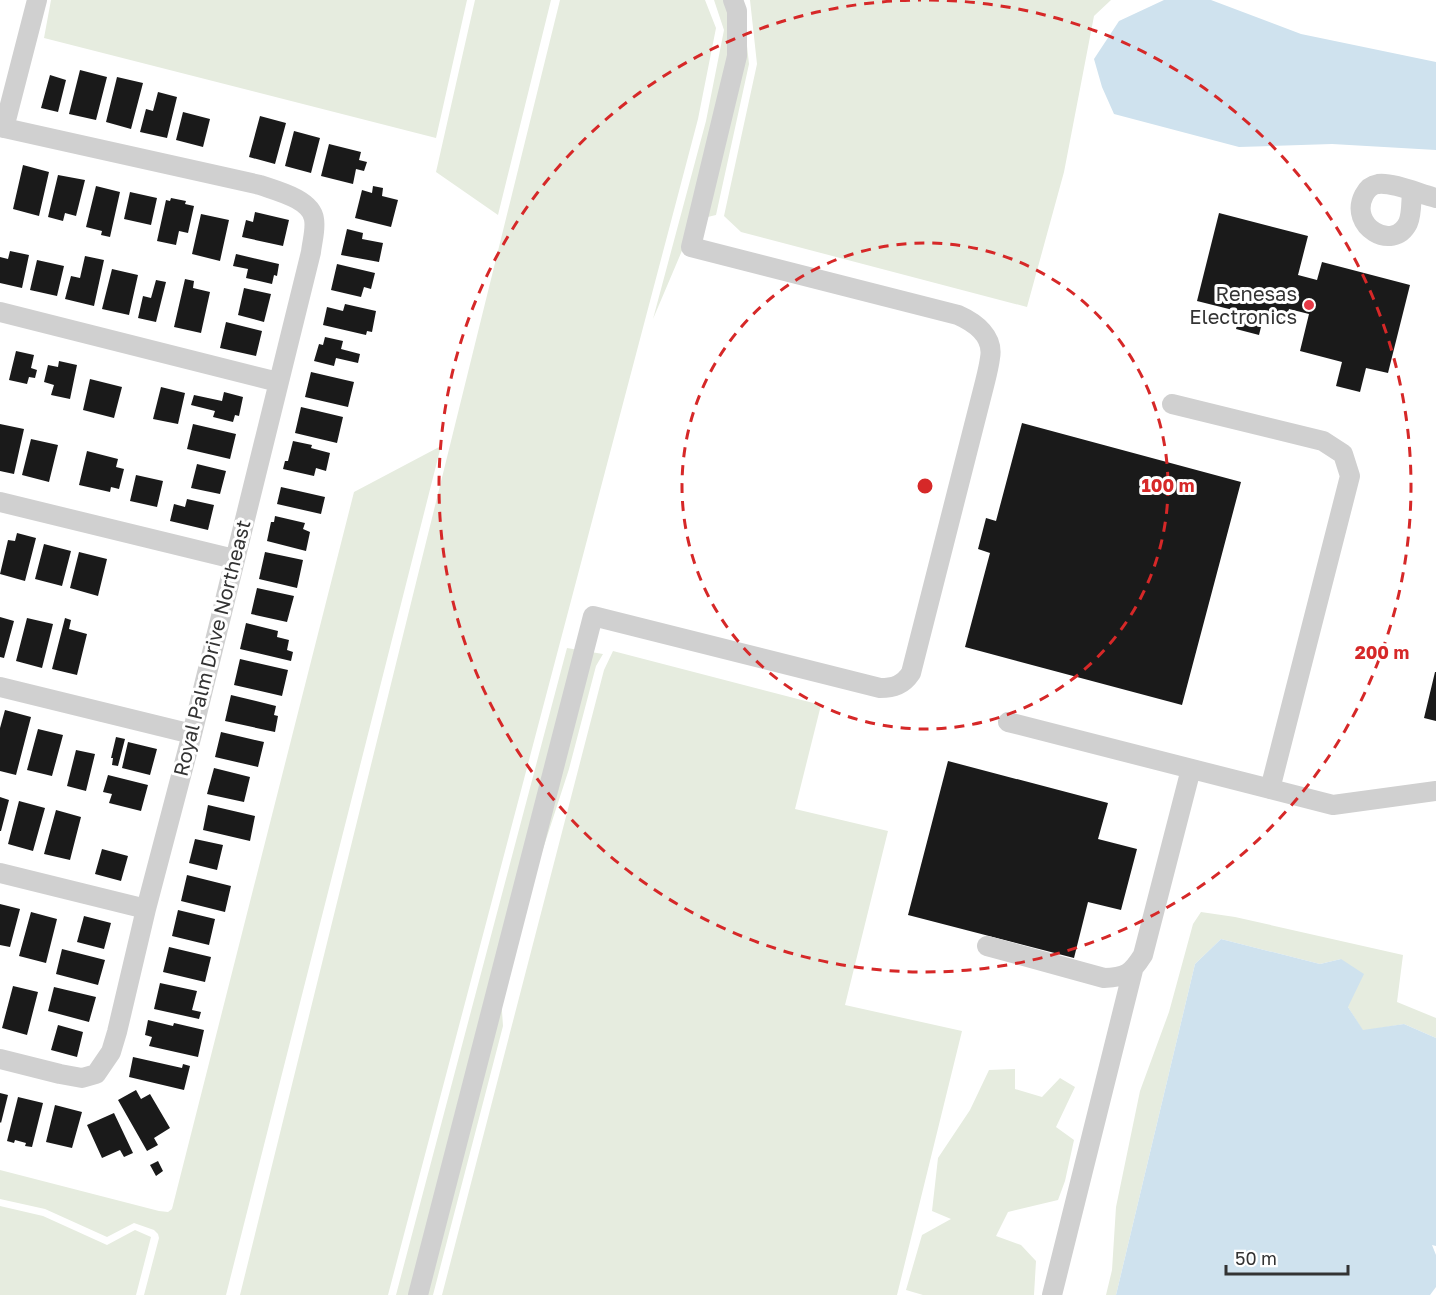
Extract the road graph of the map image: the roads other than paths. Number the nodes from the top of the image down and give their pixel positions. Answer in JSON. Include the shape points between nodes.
{"nodes":[{"id":1,"x":37,"y":0,"type":"edge"},
{"id":2,"x":733,"y":0,"type":"edge"},
{"id":3,"x":2,"y":127,"type":"edge"},
{"id":4,"x":1412,"y":191,"type":"dead end"},
{"id":5,"x":1436,"y":198,"type":"edge"},
{"id":6,"x":0,"y":312,"type":"edge"},
{"id":7,"x":278,"y":382,"type":"junction"},
{"id":8,"x":1172,"y":404,"type":"dead end"},
{"id":9,"x":0,"y":502,"type":"edge"},
{"id":10,"x":234,"y":559,"type":"junction"},
{"id":11,"x":0,"y":687,"type":"edge"},
{"id":12,"x":1008,"y":722,"type":"dead end"},
{"id":13,"x":192,"y":734,"type":"junction"},
{"id":14,"x":1191,"y":769,"type":"junction"},
{"id":15,"x":1270,"y":789,"type":"junction"},
{"id":16,"x":1436,"y":791,"type":"edge"},
{"id":17,"x":0,"y":873,"type":"edge"},
{"id":18,"x":146,"y":909,"type":"junction"},
{"id":19,"x":987,"y":946,"type":"dead end"},
{"id":20,"x":1133,"y":970,"type":"junction"},
{"id":21,"x":0,"y":1059,"type":"edge"},
{"id":22,"x":418,"y":1295,"type":"edge"},
{"id":23,"x":1052,"y":1295,"type":"edge"}],
"edges":[{"from":1,"to":3,"type":"street"},
{"from":2,"to":22,"type":"street","via":[[737,11],[737,56],[691,247],[969,320],[984,334],[991,348],[985,382],[911,673],[900,685],[880,688],[593,616]]},
{"from":3,"to":7,"type":"street","name":"Royal Palm Drive Northeast","via":[[260,184],[307,206],[314,218],[311,252]]},
{"from":4,"to":5,"type":"street"},
{"from":6,"to":7,"type":"street"},
{"from":7,"to":10,"type":"street","name":"Royal Palm Drive Northeast"},
{"from":8,"to":15,"type":"street","via":[[1323,441],[1343,454],[1350,476]]},
{"from":9,"to":10,"type":"street"},
{"from":10,"to":13,"type":"street","name":"Royal Palm Drive Northeast"},
{"from":11,"to":13,"type":"street"},
{"from":12,"to":14,"type":"street"},
{"from":13,"to":18,"type":"street","name":"Royal Palm Drive Northeast"},
{"from":14,"to":15,"type":"street"},
{"from":14,"to":20,"type":"street","via":[[1143,955]]},
{"from":15,"to":16,"type":"street","via":[[1333,805]]},
{"from":17,"to":18,"type":"street"},
{"from":18,"to":21,"type":"street","name":"Royal Palm Drive Northeast","via":[[111,1052],[96,1074],[82,1078]]},
{"from":19,"to":20,"type":"street","via":[[1104,978],[1119,977]]},
{"from":20,"to":23,"type":"street"}]}
